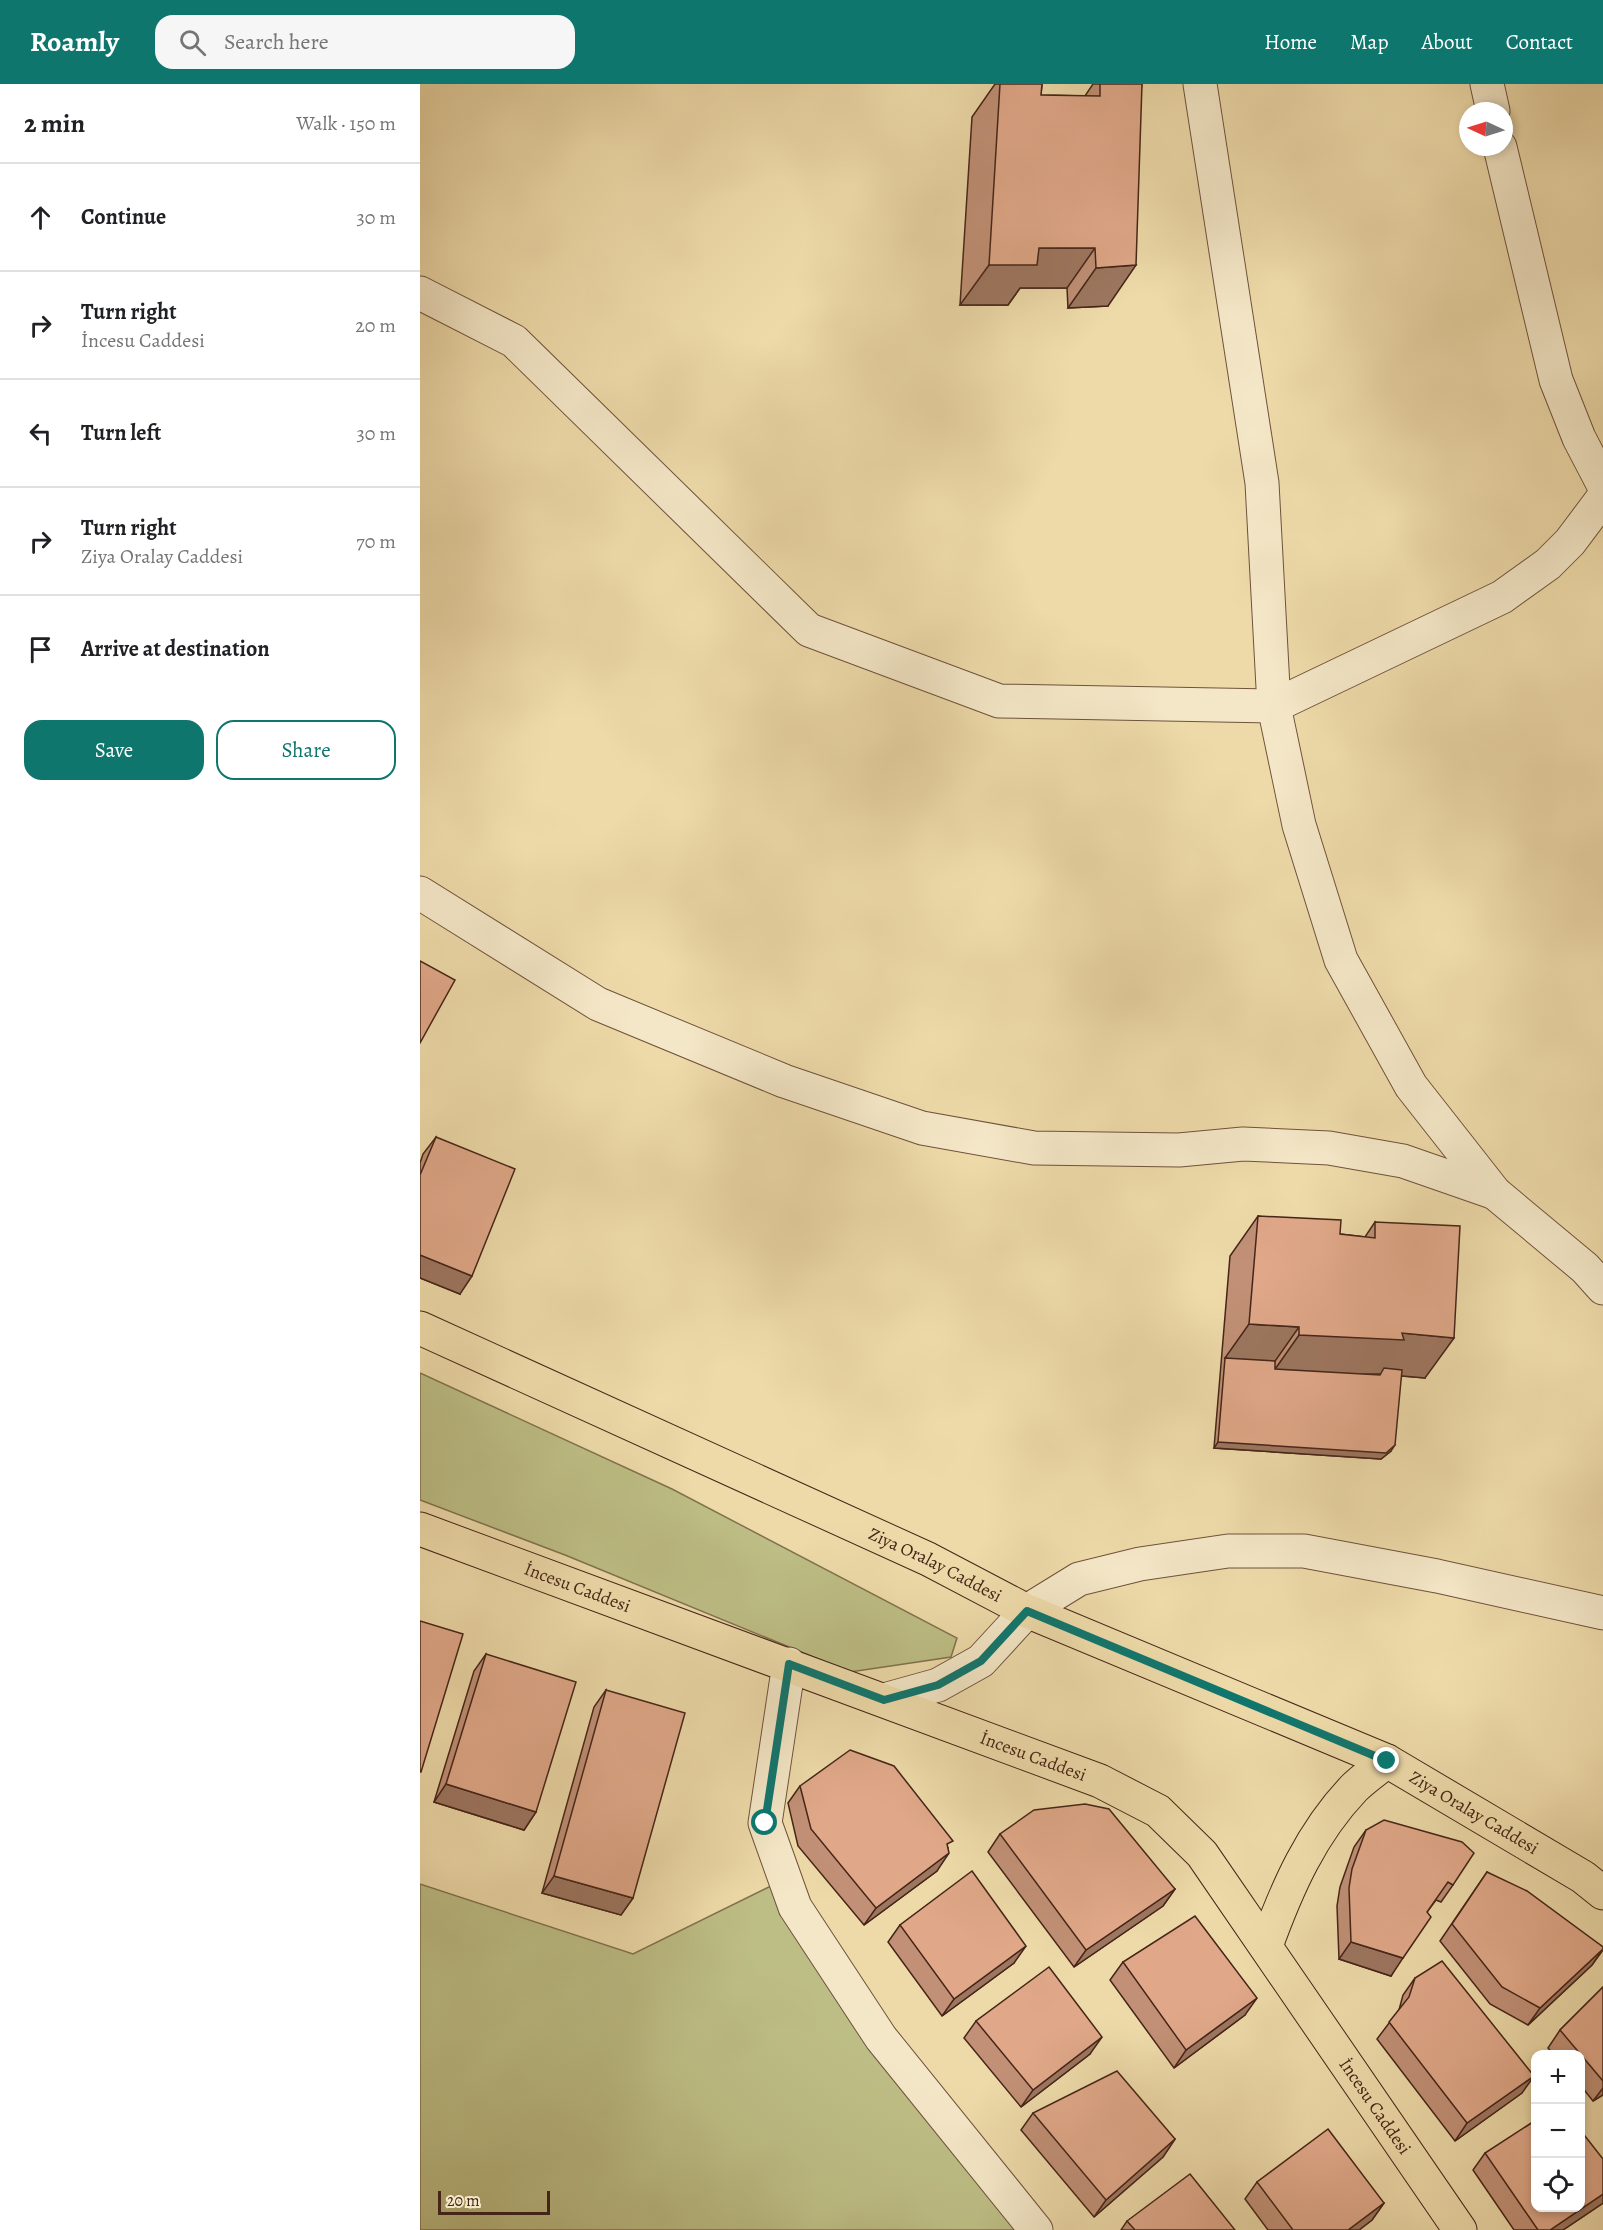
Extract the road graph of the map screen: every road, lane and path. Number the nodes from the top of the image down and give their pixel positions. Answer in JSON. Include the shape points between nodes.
{"nodes":[{"id":1,"x":1200,"y":84,"type":"edge"},
{"id":2,"x":1487,"y":84,"type":"edge"},
{"id":3,"x":1491,"y":102,"type":"edge"},
{"id":4,"x":1502,"y":156,"type":"edge"},
{"id":5,"x":420,"y":293,"type":"edge"},
{"id":6,"x":1603,"y":484,"type":"edge"},
{"id":7,"x":1603,"y":498,"type":"edge"},
{"id":8,"x":1274,"y":705,"type":"junction"},
{"id":9,"x":420,"y":893,"type":"edge"},
{"id":10,"x":1495,"y":1192,"type":"junction"},
{"id":11,"x":1603,"y":1288,"type":"edge"},
{"id":12,"x":420,"y":1328,"type":"edge"},
{"id":13,"x":420,"y":1529,"type":"edge"},
{"id":14,"x":1027,"y":1611,"type":"junction"},
{"id":15,"x":1603,"y":1613,"type":"edge"},
{"id":16,"x":789,"y":1664,"type":"junction"},
{"id":17,"x":884,"y":1700,"type":"junction"},
{"id":18,"x":1387,"y":1761,"type":"junction"},
{"id":19,"x":1603,"y":1893,"type":"edge"},
{"id":20,"x":1266,"y":1946,"type":"junction"},
{"id":21,"x":1036,"y":2230,"type":"edge"},
{"id":22,"x":1460,"y":2230,"type":"edge"}],
"edges":[{"from":1,"to":8,"type":"street","via":[[1262,483]]},
{"from":2,"to":3,"type":"street"},
{"from":4,"to":6,"type":"street","via":[[1556,380]]},
{"from":5,"to":8,"type":"street","via":[[514,341],[808,630],[999,701]]},
{"from":7,"to":8,"type":"street","via":[[1548,564],[1502,597]]},
{"from":8,"to":10,"type":"street","via":[[1299,825],[1341,960],[1411,1086]]},
{"from":9,"to":10,"type":"street","via":[[598,1004],[784,1081],[922,1128],[1034,1148],[1179,1150],[1243,1144],[1329,1148],[1403,1161]]},
{"from":10,"to":11,"type":"street"},
{"from":12,"to":14,"type":"main road","name":"Ziya Oralay Caddesi","via":[[928,1559]]},
{"from":13,"to":16,"type":"main road","name":"İncesu Caddesi"},
{"from":14,"to":15,"type":"street","via":[[1079,1579],[1140,1564],[1228,1551],[1304,1551]]},
{"from":14,"to":17,"type":"street","via":[[981,1661],[938,1685]]},
{"from":14,"to":18,"type":"main road","name":"Ziya Oralay Caddesi"},
{"from":16,"to":17,"type":"main road","name":"İncesu Caddesi"},
{"from":16,"to":21,"type":"street","via":[[765,1823],[795,1907],[881,2038]]},
{"from":17,"to":20,"type":"main road","name":"İncesu Caddesi","via":[[1100,1781],[1158,1811],[1202,1854]]},
{"from":18,"to":19,"type":"main road","name":"Ziya Oralay Caddesi","via":[[1583,1877]]},
{"from":18,"to":20,"type":"main road","via":[[1355,1786],[1326,1820],[1283,1899]]},
{"from":20,"to":22,"type":"main road","name":"İncesu Caddesi"}]}
